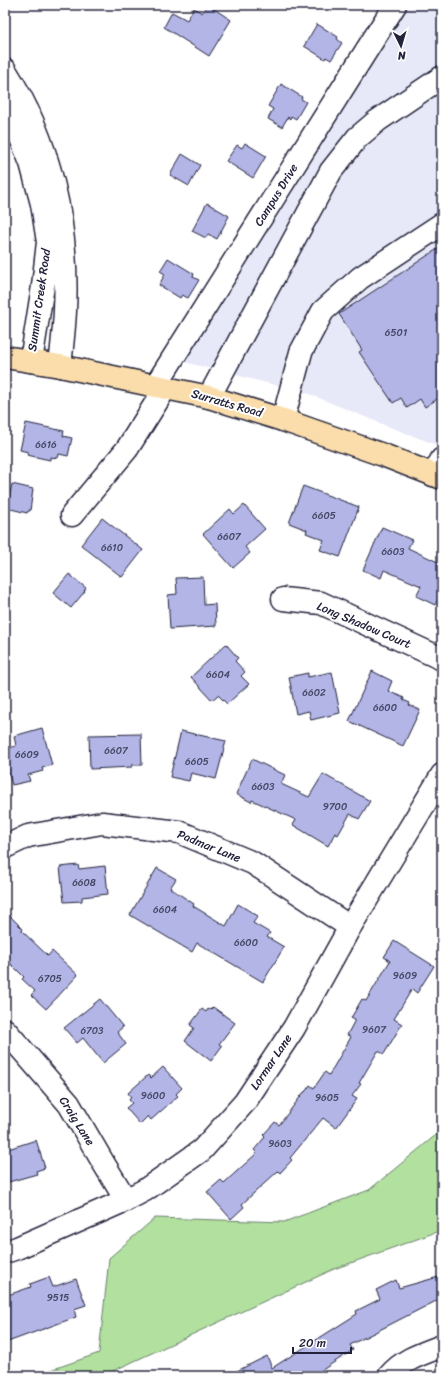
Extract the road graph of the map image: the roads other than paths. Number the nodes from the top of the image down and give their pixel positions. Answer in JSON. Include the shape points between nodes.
{"nodes":[{"id":1,"x":395,"y":5,"type":"edge"},
{"id":2,"x":5,"y":70,"type":"edge"},
{"id":3,"x":442,"y":77,"type":"edge"},
{"id":4,"x":5,"y":103,"type":"edge"},
{"id":5,"x":442,"y":224,"type":"edge"},
{"id":6,"x":5,"y":357,"type":"edge"},
{"id":7,"x":31,"y":361,"type":"junction"},
{"id":8,"x":60,"y":366,"type":"junction"},
{"id":9,"x":161,"y":386,"type":"junction"},
{"id":10,"x":209,"y":397,"type":"junction"},
{"id":11,"x":283,"y":420,"type":"junction"},
{"id":12,"x":439,"y":471,"type":"edge"},
{"id":13,"x":72,"y":515,"type":"dead end"},
{"id":14,"x":284,"y":599,"type":"dead end"},
{"id":15,"x":442,"y":659,"type":"edge"},
{"id":16,"x":442,"y":775,"type":"edge"},
{"id":17,"x":5,"y":847,"type":"edge"},
{"id":18,"x":350,"y":927,"type":"junction"},
{"id":19,"x":5,"y":1030,"type":"edge"},
{"id":20,"x":126,"y":1200,"type":"junction"},
{"id":21,"x":5,"y":1252,"type":"edge"},
{"id":22,"x":442,"y":1346,"type":"edge"},
{"id":23,"x":388,"y":1376,"type":"edge"}],
"edges":[{"from":1,"to":9,"type":"street","name":"Campus Drive"},
{"from":2,"to":8,"type":"street","name":"Summit Creek Road","via":[[32,118],[48,159],[55,186],[64,268],[65,311]]},
{"from":3,"to":10,"type":"street","via":[[377,121],[357,138],[331,171]]},
{"from":4,"to":7,"type":"street","name":"Summit Creek Road","via":[[32,163],[48,242]]},
{"from":5,"to":11,"type":"street","via":[[360,278],[323,311],[301,352]]},
{"from":6,"to":7,"type":"main road","name":"Surratts Road"},
{"from":7,"to":8,"type":"main road","name":"Surratts Road"},
{"from":8,"to":9,"type":"main road","name":"Surratts Road"},
{"from":9,"to":10,"type":"main road","name":"Surratts Road"},
{"from":9,"to":13,"type":"street","name":"Campus Drive","via":[[128,449]]},
{"from":10,"to":11,"type":"main road","name":"Surratts Road"},
{"from":11,"to":12,"type":"main road","name":"Surratts Road","via":[[383,455]]},
{"from":14,"to":15,"type":"street","name":"Long Shadow Court","via":[[321,603]]},
{"from":16,"to":18,"type":"street","name":"Lormar Lane"},
{"from":17,"to":18,"type":"street","name":"Padmar Lane","via":[[28,836],[102,823],[179,832],[253,863]]},
{"from":18,"to":20,"type":"street","name":"Lormar Lane","via":[[294,1028],[245,1102],[202,1150],[145,1190]]},
{"from":19,"to":20,"type":"street","name":"Craig Lane","via":[[69,1104]]},
{"from":20,"to":21,"type":"street","name":"Lormar Lane"},
{"from":22,"to":23,"type":"street","via":[[403,1362]]}]}
